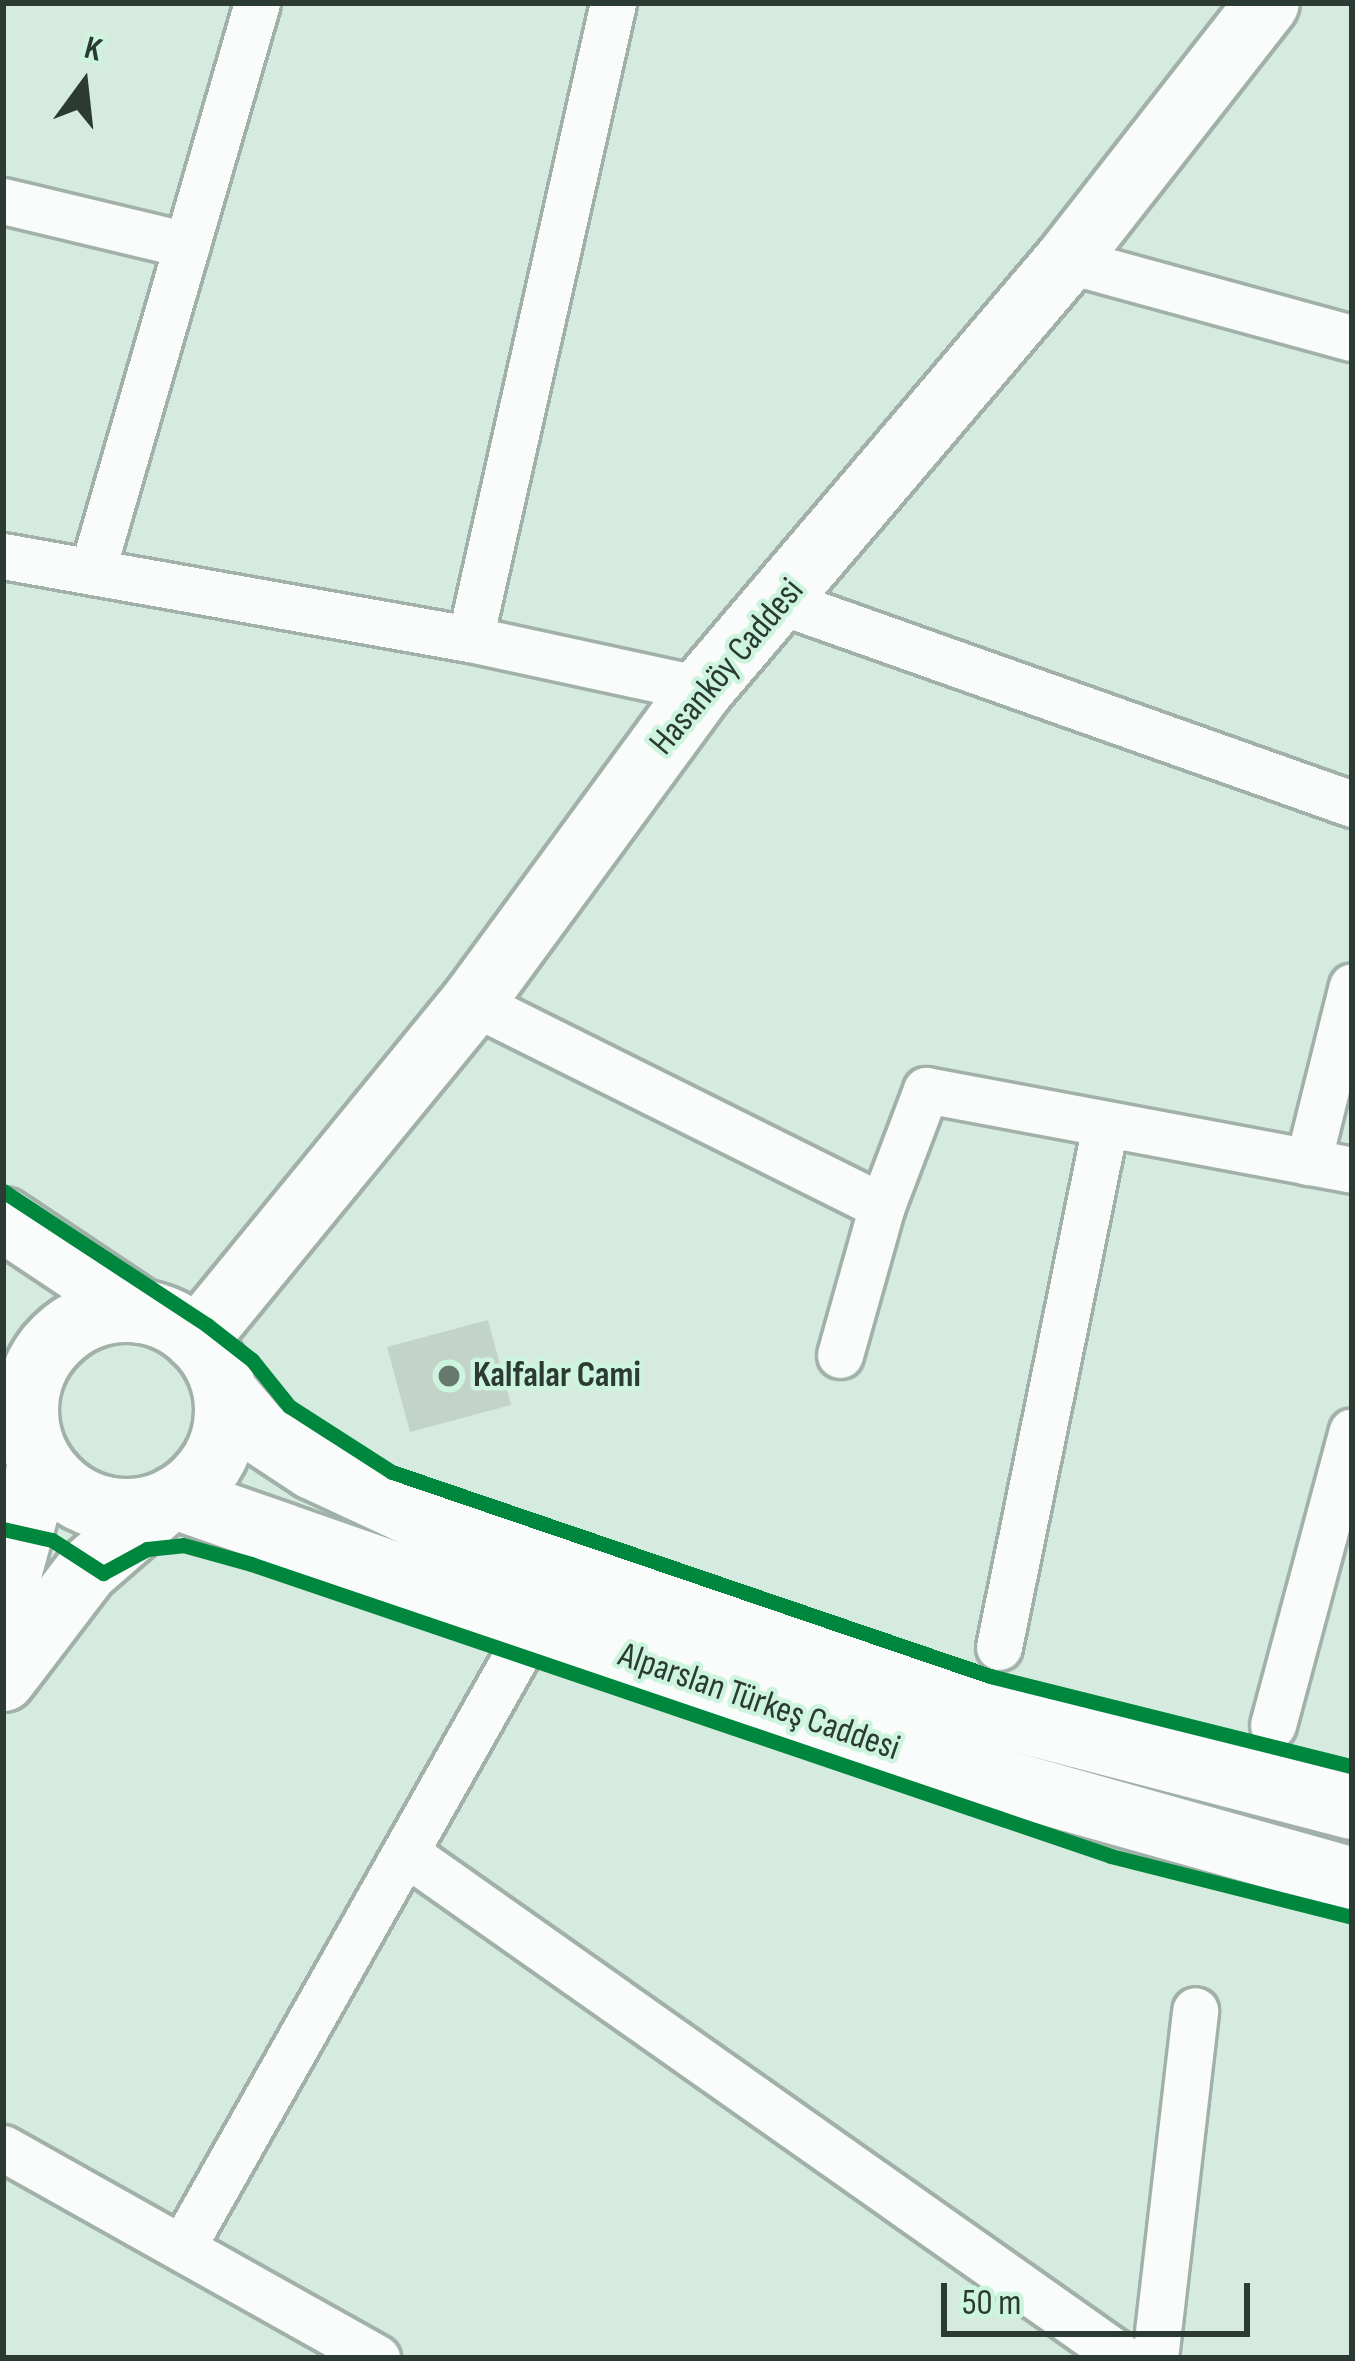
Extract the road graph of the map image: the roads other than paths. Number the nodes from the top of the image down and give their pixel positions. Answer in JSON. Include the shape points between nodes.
{"nodes":[{"id":1,"x":257,"y":3,"type":"edge"},
{"id":2,"x":613,"y":3,"type":"edge"},
{"id":3,"x":1247,"y":8,"type":"edge"},
{"id":4,"x":3,"y":201,"type":"edge"},
{"id":5,"x":187,"y":245,"type":"junction"},
{"id":6,"x":1066,"y":260,"type":"junction"},
{"id":7,"x":1352,"y":338,"type":"edge"},
{"id":8,"x":3,"y":556,"type":"edge"},
{"id":9,"x":92,"y":572,"type":"junction"},
{"id":10,"x":782,"y":602,"type":"junction"},
{"id":11,"x":470,"y":639,"type":"junction"},
{"id":12,"x":701,"y":689,"type":"junction"},
{"id":13,"x":1352,"y":804,"type":"edge"},
{"id":14,"x":1352,"y":986,"type":"edge"},
{"id":15,"x":472,"y":1001,"type":"junction"},
{"id":16,"x":1105,"y":1126,"type":"junction"},
{"id":17,"x":1330,"y":1166,"type":"edge"},
{"id":18,"x":882,"y":1206,"type":"junction"},
{"id":19,"x":3,"y":1219,"type":"edge"},
{"id":20,"x":141,"y":1311,"type":"junction"},
{"id":21,"x":196,"y":1339,"type":"junction"},
{"id":22,"x":840,"y":1355,"type":"dead end"},
{"id":23,"x":15,"y":1373,"type":"edge"},
{"id":24,"x":226,"y":1393,"type":"junction"},
{"id":25,"x":1352,"y":1431,"type":"edge"},
{"id":26,"x":40,"y":1462,"type":"junction"},
{"id":27,"x":169,"y":1500,"type":"junction"},
{"id":28,"x":3,"y":1596,"type":"edge"},
{"id":29,"x":534,"y":1624,"type":"junction"},
{"id":30,"x":998,"y":1647,"type":"dead end"},
{"id":31,"x":3,"y":1679,"type":"edge"},
{"id":32,"x":1273,"y":1725,"type":"dead end"},
{"id":33,"x":1352,"y":1807,"type":"edge"},
{"id":34,"x":406,"y":1853,"type":"junction"},
{"id":35,"x":1352,"y":1879,"type":"edge"},
{"id":36,"x":1195,"y":2010,"type":"dead end"},
{"id":37,"x":3,"y":2149,"type":"edge"},
{"id":38,"x":182,"y":2248,"type":"junction"},
{"id":39,"x":377,"y":2358,"type":"edge"},
{"id":40,"x":1123,"y":2358,"type":"edge"},
{"id":41,"x":1155,"y":2358,"type":"edge"}],
"edges":[{"from":1,"to":5,"type":"street"},
{"from":2,"to":11,"type":"street"},
{"from":3,"to":6,"type":"main road","name":"Hasanköy Caddesi"},
{"from":4,"to":5,"type":"street"},
{"from":5,"to":9,"type":"street"},
{"from":6,"to":7,"type":"street"},
{"from":6,"to":10,"type":"main road","name":"Hasanköy Caddesi"},
{"from":8,"to":9,"type":"street"},
{"from":9,"to":11,"type":"street"},
{"from":10,"to":12,"type":"main road","name":"Hasanköy Caddesi"},
{"from":10,"to":13,"type":"street"},
{"from":11,"to":12,"type":"street"},
{"from":12,"to":15,"type":"main road","name":"Hasanköy Caddesi"},
{"from":14,"to":17,"type":"street"},
{"from":15,"to":18,"type":"street"},
{"from":15,"to":21,"type":"main road","name":"Hasanköy Caddesi"},
{"from":16,"to":17,"type":"street"},
{"from":16,"to":18,"type":"street","via":[[926,1090]]},
{"from":16,"to":30,"type":"street"},
{"from":18,"to":22,"type":"street"},
{"from":19,"to":20,"type":"main road"},
{"from":20,"to":21,"type":"main road"},
{"from":20,"to":23,"type":"main road","via":[[80,1321],[37,1365]]},
{"from":21,"to":24,"type":"main road"},
{"from":23,"to":26,"type":"main road"},
{"from":24,"to":27,"type":"main road","via":[[214,1460]]},
{"from":24,"to":33,"type":"main road","name":"Alparslan Türkeş Caddesi","via":[[259,1432],[312,1467],[452,1532],[960,1706]]},
{"from":25,"to":32,"type":"street"},
{"from":26,"to":27,"type":"main road","via":[[93,1505],[127,1511]]},
{"from":26,"to":28,"type":"main road"},
{"from":27,"to":29,"type":"main road","name":"Alparslan Türkeş Caddesi"},
{"from":27,"to":31,"type":"main road","via":[[86,1570]]},
{"from":29,"to":34,"type":"street"},
{"from":29,"to":35,"type":"main road","name":"Alparslan Türkeş Caddesi","via":[[950,1767]]},
{"from":34,"to":38,"type":"street"},
{"from":34,"to":40,"type":"street"},
{"from":36,"to":41,"type":"street"},
{"from":37,"to":38,"type":"street"},
{"from":38,"to":39,"type":"street"}]}
